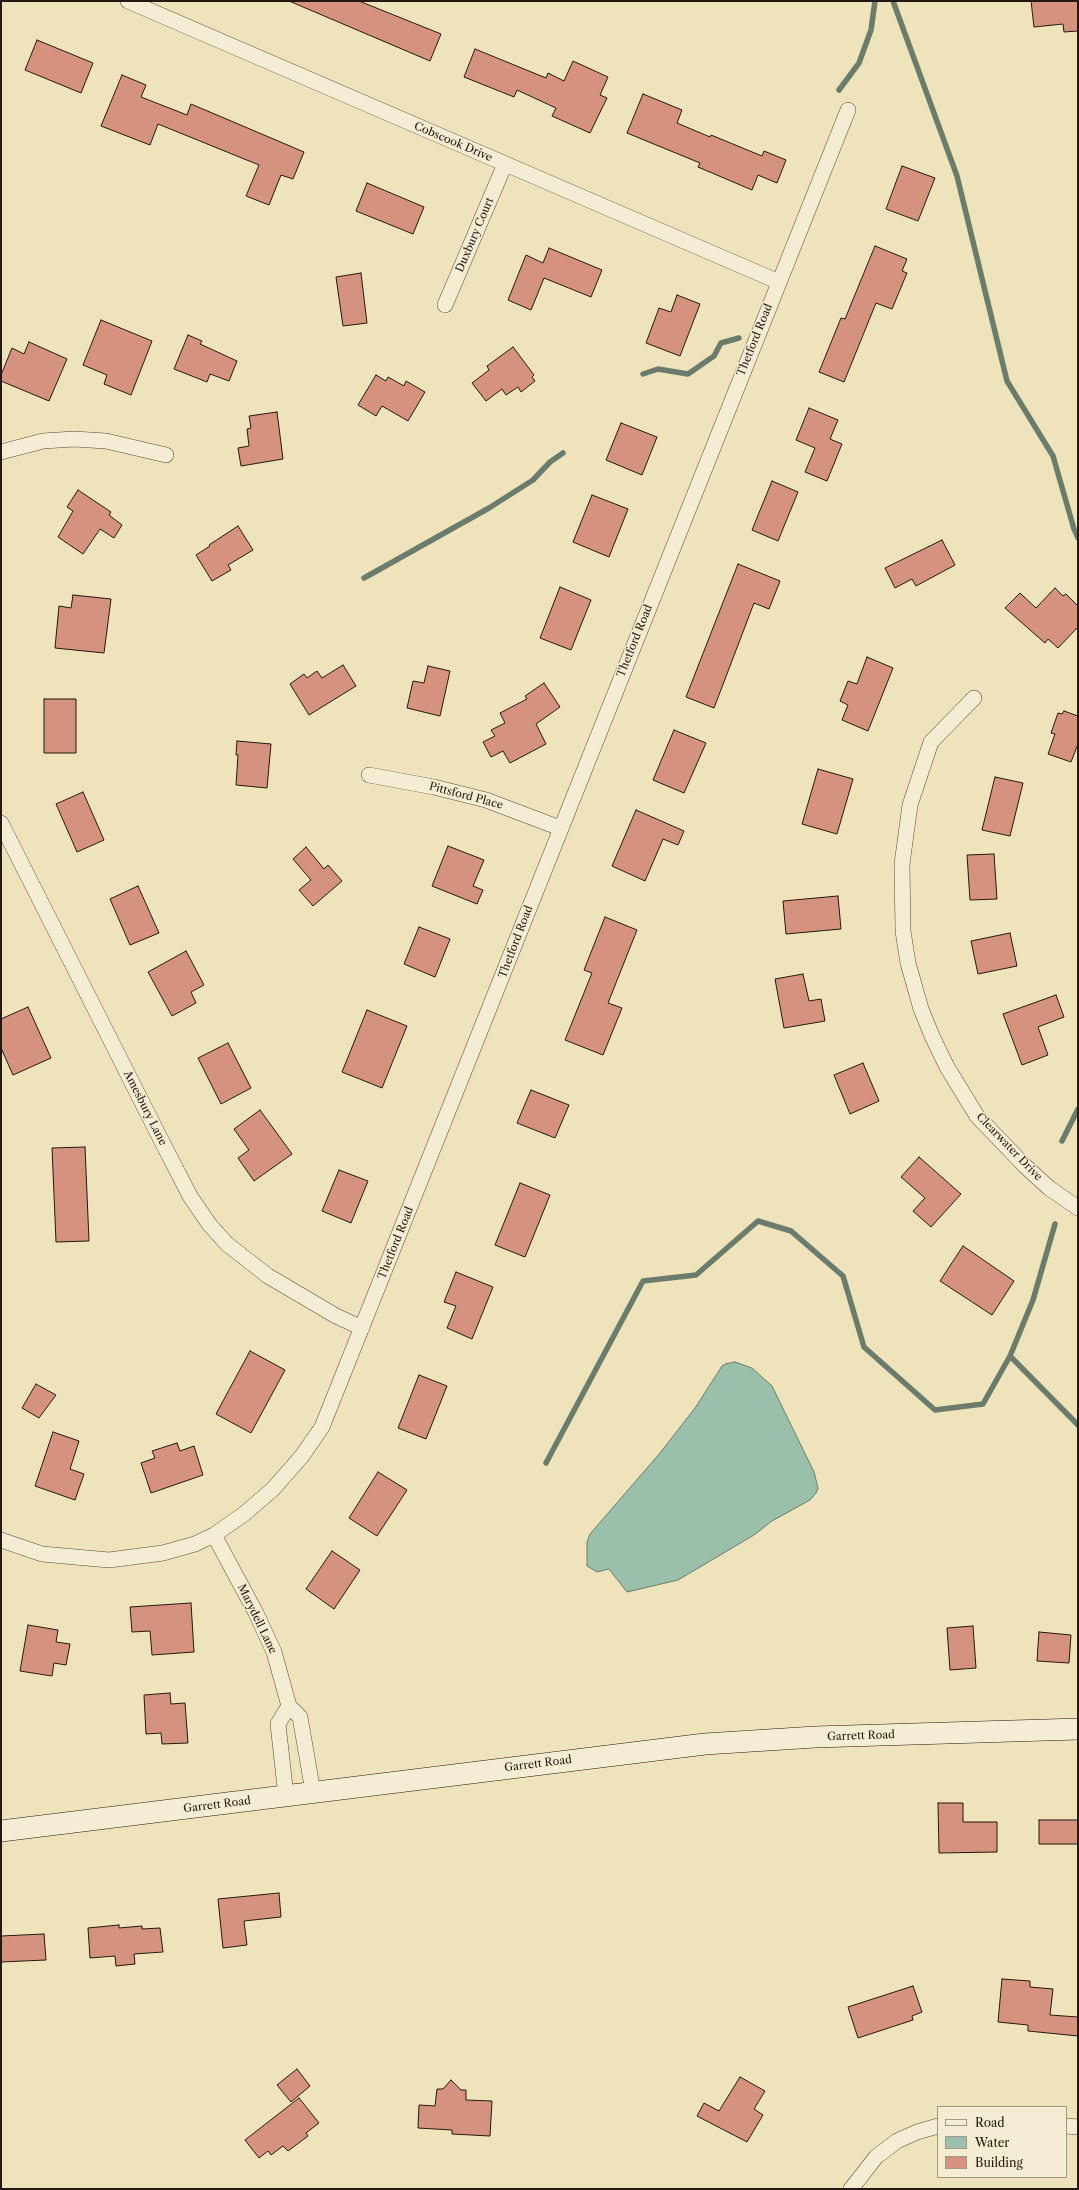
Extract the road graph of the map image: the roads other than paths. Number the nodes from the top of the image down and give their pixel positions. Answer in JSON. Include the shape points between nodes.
{"nodes":[{"id":1,"x":128,"y":1,"type":"edge"},
{"id":2,"x":848,"y":110,"type":"dead end"},
{"id":3,"x":504,"y":164,"type":"junction"},
{"id":4,"x":779,"y":282,"type":"junction"},
{"id":5,"x":445,"y":305,"type":"dead end"},
{"id":6,"x":1,"y":452,"type":"edge"},
{"id":7,"x":166,"y":455,"type":"dead end"},
{"id":8,"x":974,"y":698,"type":"dead end"},
{"id":9,"x":369,"y":775,"type":"dead end"},
{"id":10,"x":1,"y":823,"type":"edge"},
{"id":11,"x":560,"y":828,"type":"junction"},
{"id":12,"x":1078,"y":1208,"type":"edge"},
{"id":13,"x":362,"y":1328,"type":"junction"},
{"id":14,"x":214,"y":1535,"type":"junction"},
{"id":15,"x":1,"y":1540,"type":"edge"},
{"id":16,"x":289,"y":1706,"type":"junction"},
{"id":17,"x":1078,"y":1728,"type":"edge"},
{"id":18,"x":313,"y":1792,"type":"junction"},
{"id":19,"x":286,"y":1796,"type":"junction"},
{"id":20,"x":1,"y":1831,"type":"edge"},
{"id":21,"x":937,"y":2126,"type":"edge"},
{"id":22,"x":1067,"y":2126,"type":"edge"},
{"id":23,"x":1078,"y":2127,"type":"edge"},
{"id":24,"x":850,"y":2189,"type":"edge"}],
"edges":[{"from":1,"to":3,"type":"street","name":"Cobscook Drive"},
{"from":2,"to":4,"type":"street","name":"Thetford Road"},
{"from":3,"to":4,"type":"street","name":"Cobscook Drive"},
{"from":3,"to":5,"type":"street","name":"Duxbury Court"},
{"from":4,"to":11,"type":"street","name":"Thetford Road"},
{"from":6,"to":7,"type":"street","via":[[43,441],[74,440],[106,441]]},
{"from":8,"to":12,"type":"street","name":"Clearwater Drive","via":[[931,742],[910,805],[902,871],[903,931],[908,963],[921,1010],[932,1036],[947,1067],[977,1116],[1049,1188]]},
{"from":9,"to":11,"type":"street","name":"Pittsford Place","via":[[434,786],[486,800]]},
{"from":10,"to":13,"type":"street","name":"Amesbury Lane","via":[[190,1196],[209,1224],[227,1244],[268,1276],[336,1316]]},
{"from":11,"to":13,"type":"street","name":"Thetford Road"},
{"from":13,"to":14,"type":"street","name":"Thetford Road","via":[[322,1427],[302,1456],[273,1489]]},
{"from":14,"to":15,"type":"street","name":"Thetford Road","via":[[195,1544],[164,1553],[109,1560],[42,1554]]},
{"from":14,"to":16,"type":"street","name":"Marydell Lane","via":[[274,1652]]},
{"from":16,"to":18,"type":"street","name":"Marydell Lane","via":[[300,1717]]},
{"from":16,"to":19,"type":"street","via":[[278,1724]]},
{"from":17,"to":18,"type":"street","name":"Garrett Road","via":[[815,1737],[705,1744]]},
{"from":18,"to":19,"type":"street","name":"Garrett Road"},
{"from":19,"to":20,"type":"street","name":"Garrett Road"},
{"from":21,"to":24,"type":"street","via":[[896,2141],[876,2157]]},
{"from":22,"to":23,"type":"street"}]}
